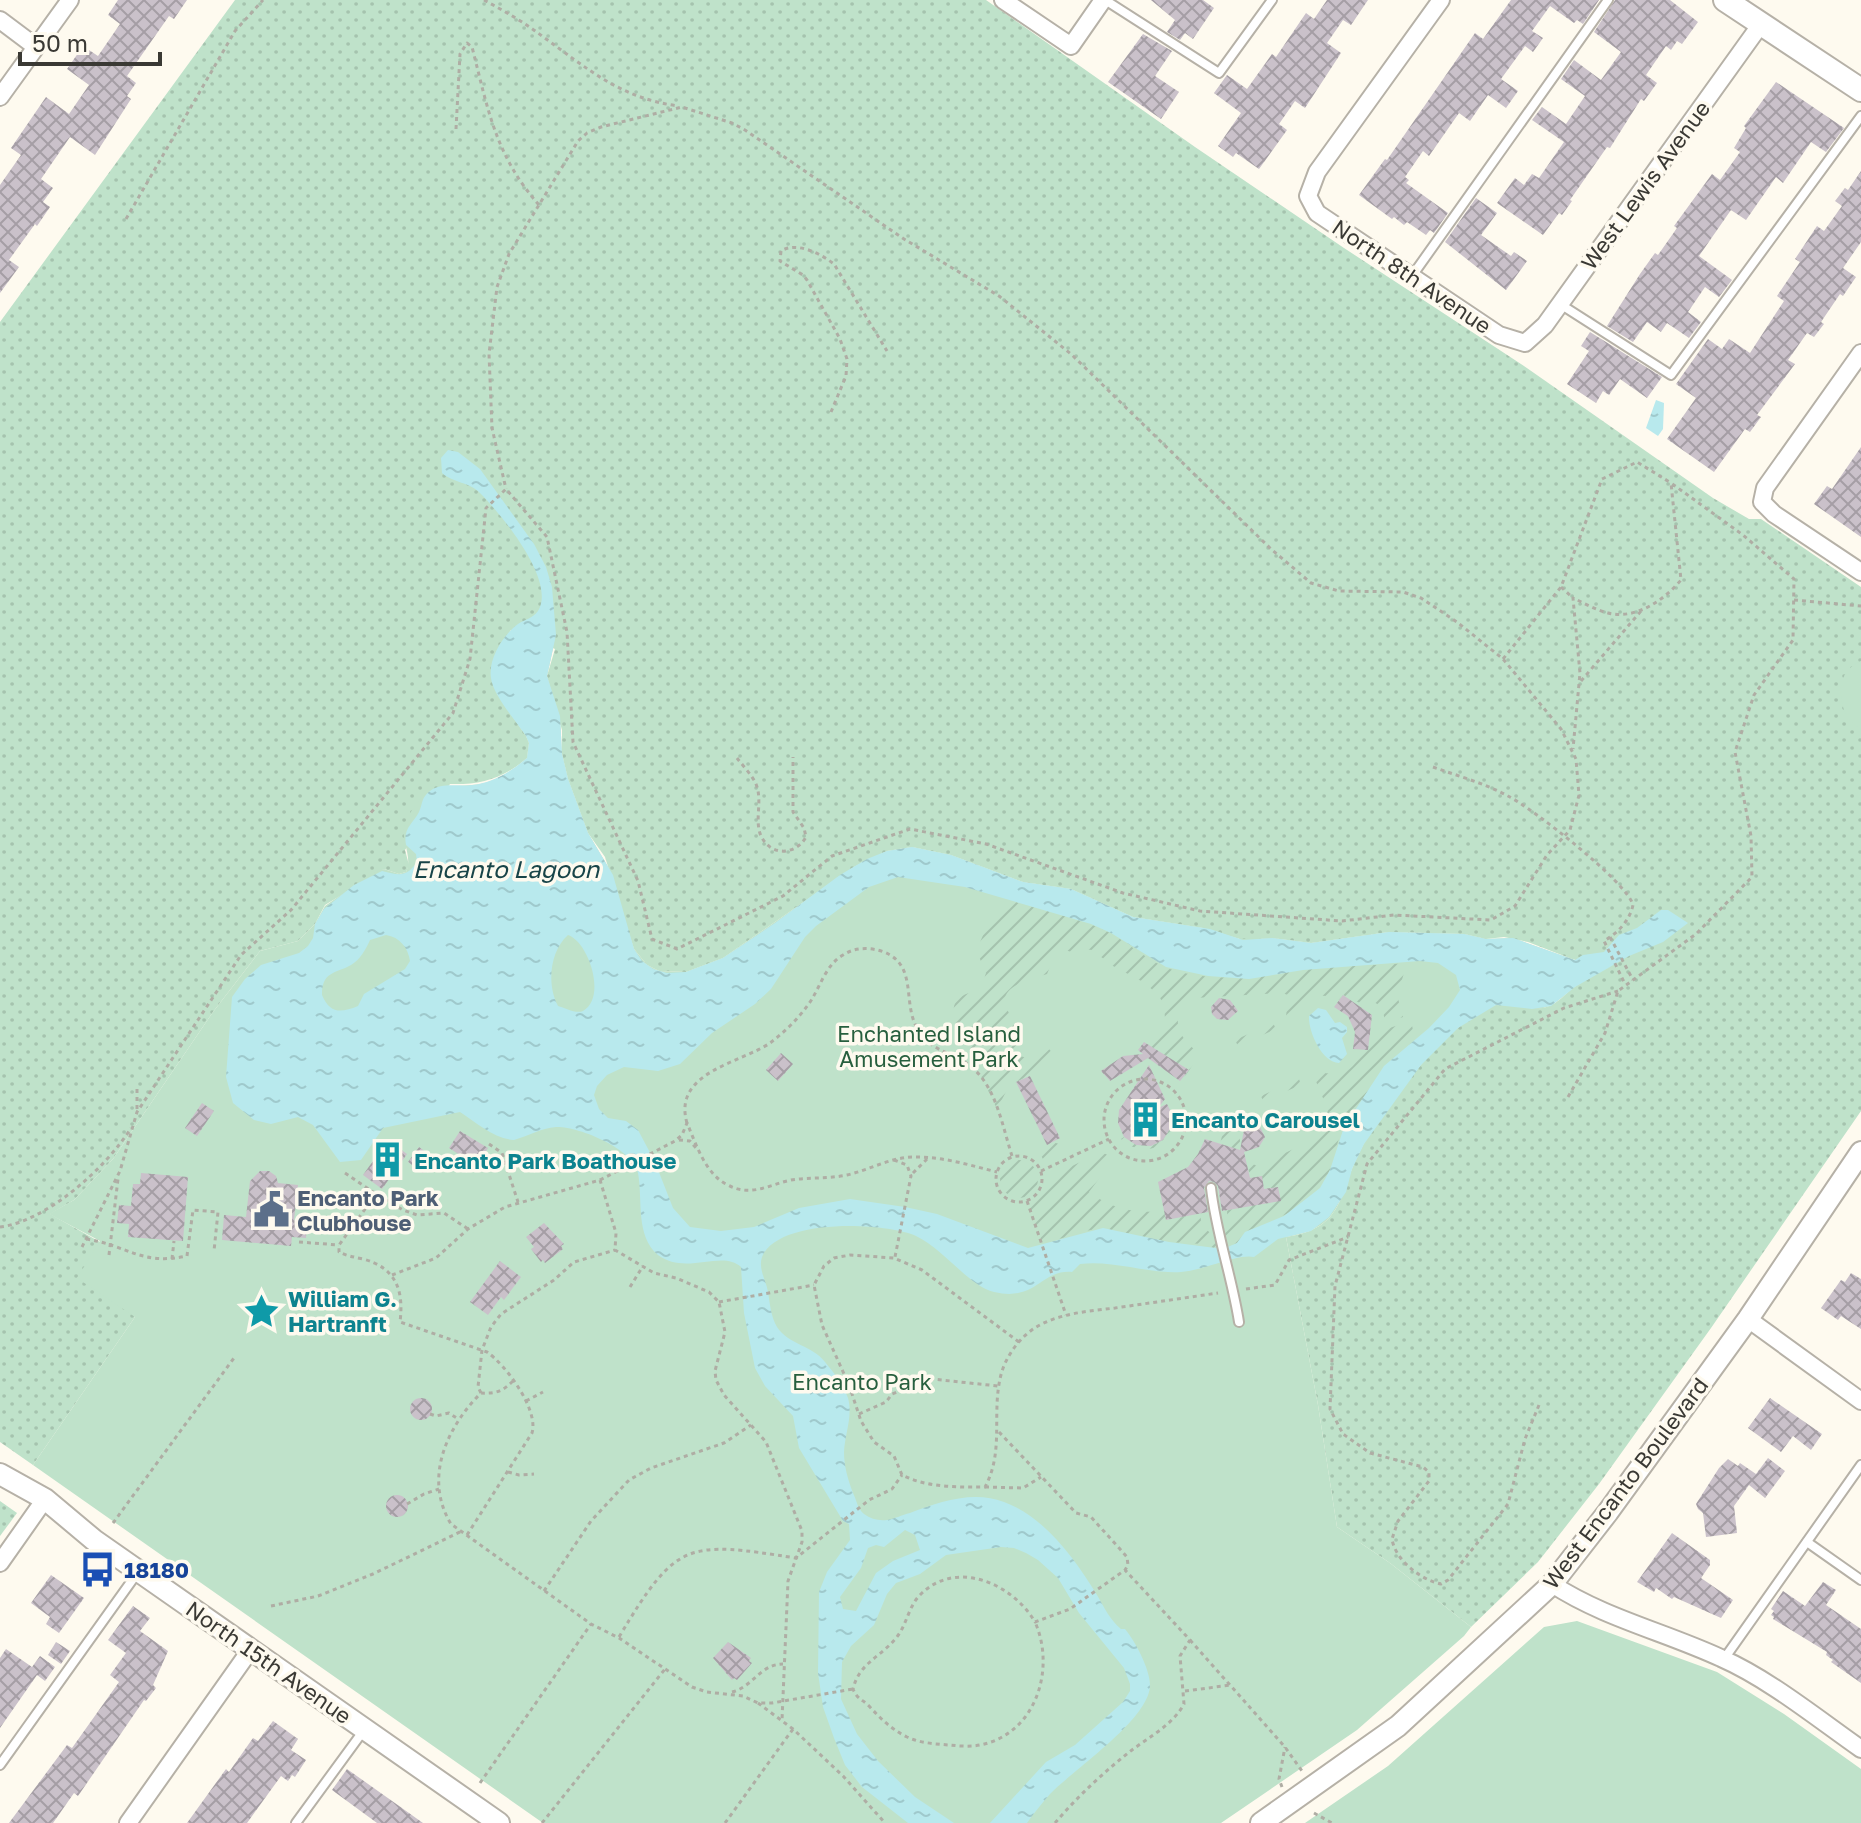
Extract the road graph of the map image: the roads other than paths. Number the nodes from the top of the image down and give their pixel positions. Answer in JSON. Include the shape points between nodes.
{"nodes":[{"id":1,"x":70,"y":0,"type":"edge"},
{"id":2,"x":1003,"y":0,"type":"edge"},
{"id":3,"x":1104,"y":0,"type":"edge"},
{"id":4,"x":1272,"y":0,"type":"edge"},
{"id":5,"x":1441,"y":0,"type":"edge"},
{"id":6,"x":1608,"y":0,"type":"edge"},
{"id":7,"x":1725,"y":0,"type":"edge"},
{"id":8,"x":0,"y":20,"type":"edge"},
{"id":9,"x":1761,"y":24,"type":"junction"},
{"id":10,"x":36,"y":47,"type":"junction"},
{"id":11,"x":1861,"y":90,"type":"edge"},
{"id":12,"x":0,"y":97,"type":"edge"},
{"id":13,"x":1861,"y":116,"type":"edge"},
{"id":14,"x":1412,"y":277,"type":"junction"},
{"id":15,"x":1560,"y":303,"type":"junction"},
{"id":16,"x":1525,"y":343,"type":"joint"},
{"id":17,"x":1861,"y":353,"type":"edge"},
{"id":18,"x":1861,"y":572,"type":"edge"},
{"id":19,"x":1861,"y":1152,"type":"edge"},
{"id":20,"x":1211,"y":1188,"type":"dead end"},
{"id":21,"x":1748,"y":1319,"type":"junction"},
{"id":22,"x":1239,"y":1322,"type":"dead end"},
{"id":23,"x":1861,"y":1401,"type":"edge"},
{"id":24,"x":1861,"y":1465,"type":"edge"},
{"id":25,"x":0,"y":1474,"type":"edge"},
{"id":26,"x":45,"y":1499,"type":"junction"},
{"id":27,"x":1807,"y":1542,"type":"junction"},
{"id":28,"x":0,"y":1563,"type":"edge"},
{"id":29,"x":138,"y":1572,"type":"junction"},
{"id":30,"x":1861,"y":1580,"type":"edge"},
{"id":31,"x":1552,"y":1584,"type":"junction"},
{"id":32,"x":251,"y":1649,"type":"junction"},
{"id":33,"x":1724,"y":1659,"type":"junction"},
{"id":34,"x":364,"y":1729,"type":"junction"},
{"id":35,"x":1861,"y":1749,"type":"edge"},
{"id":36,"x":0,"y":1765,"type":"edge"},
{"id":37,"x":484,"y":1819,"type":"edge"},
{"id":38,"x":128,"y":1823,"type":"edge"},
{"id":39,"x":296,"y":1823,"type":"edge"},
{"id":40,"x":1261,"y":1823,"type":"edge"}],
"edges":[{"from":1,"to":10,"type":"street"},
{"from":2,"to":3,"type":"street","via":[[1071,46]]},
{"from":3,"to":4,"type":"lane","via":[[1219,73]]},
{"from":5,"to":14,"type":"street","name":"North 8th Avenue","via":[[1317,172],[1308,196],[1317,213]]},
{"from":6,"to":14,"type":"lane"},
{"from":7,"to":9,"type":"main road"},
{"from":8,"to":10,"type":"street"},
{"from":9,"to":11,"type":"main road"},
{"from":9,"to":15,"type":"street","name":"West Lewis Avenue"},
{"from":10,"to":12,"type":"street"},
{"from":13,"to":15,"type":"lane","via":[[1671,375]]},
{"from":14,"to":16,"type":"street","name":"North 8th Avenue","via":[[1499,335]]},
{"from":15,"to":16,"type":"street","name":"West Lewis Avenue"},
{"from":17,"to":18,"type":"street","via":[[1762,495],[1765,507]]},
{"from":19,"to":21,"type":"street","name":"West Encanto Boulevard"},
{"from":20,"to":22,"type":"lane"},
{"from":21,"to":23,"type":"street"},
{"from":21,"to":31,"type":"street","name":"West Encanto Boulevard"},
{"from":24,"to":27,"type":"lane"},
{"from":25,"to":26,"type":"street","name":"North 15th Avenue"},
{"from":26,"to":28,"type":"street"},
{"from":26,"to":29,"type":"street","name":"North 15th Avenue"},
{"from":27,"to":30,"type":"lane"},
{"from":27,"to":33,"type":"lane"},
{"from":29,"to":32,"type":"street","name":"North 15th Avenue"},
{"from":29,"to":36,"type":"lane"},
{"from":31,"to":33,"type":"street","via":[[1586,1605]]},
{"from":31,"to":40,"type":"street","name":"West Encanto Boulevard","via":[[1398,1726]]},
{"from":32,"to":34,"type":"street","name":"North 15th Avenue"},
{"from":32,"to":38,"type":"street"},
{"from":33,"to":35,"type":"street"},
{"from":34,"to":37,"type":"street","name":"North 15th Avenue"},
{"from":34,"to":39,"type":"lane"}]}
